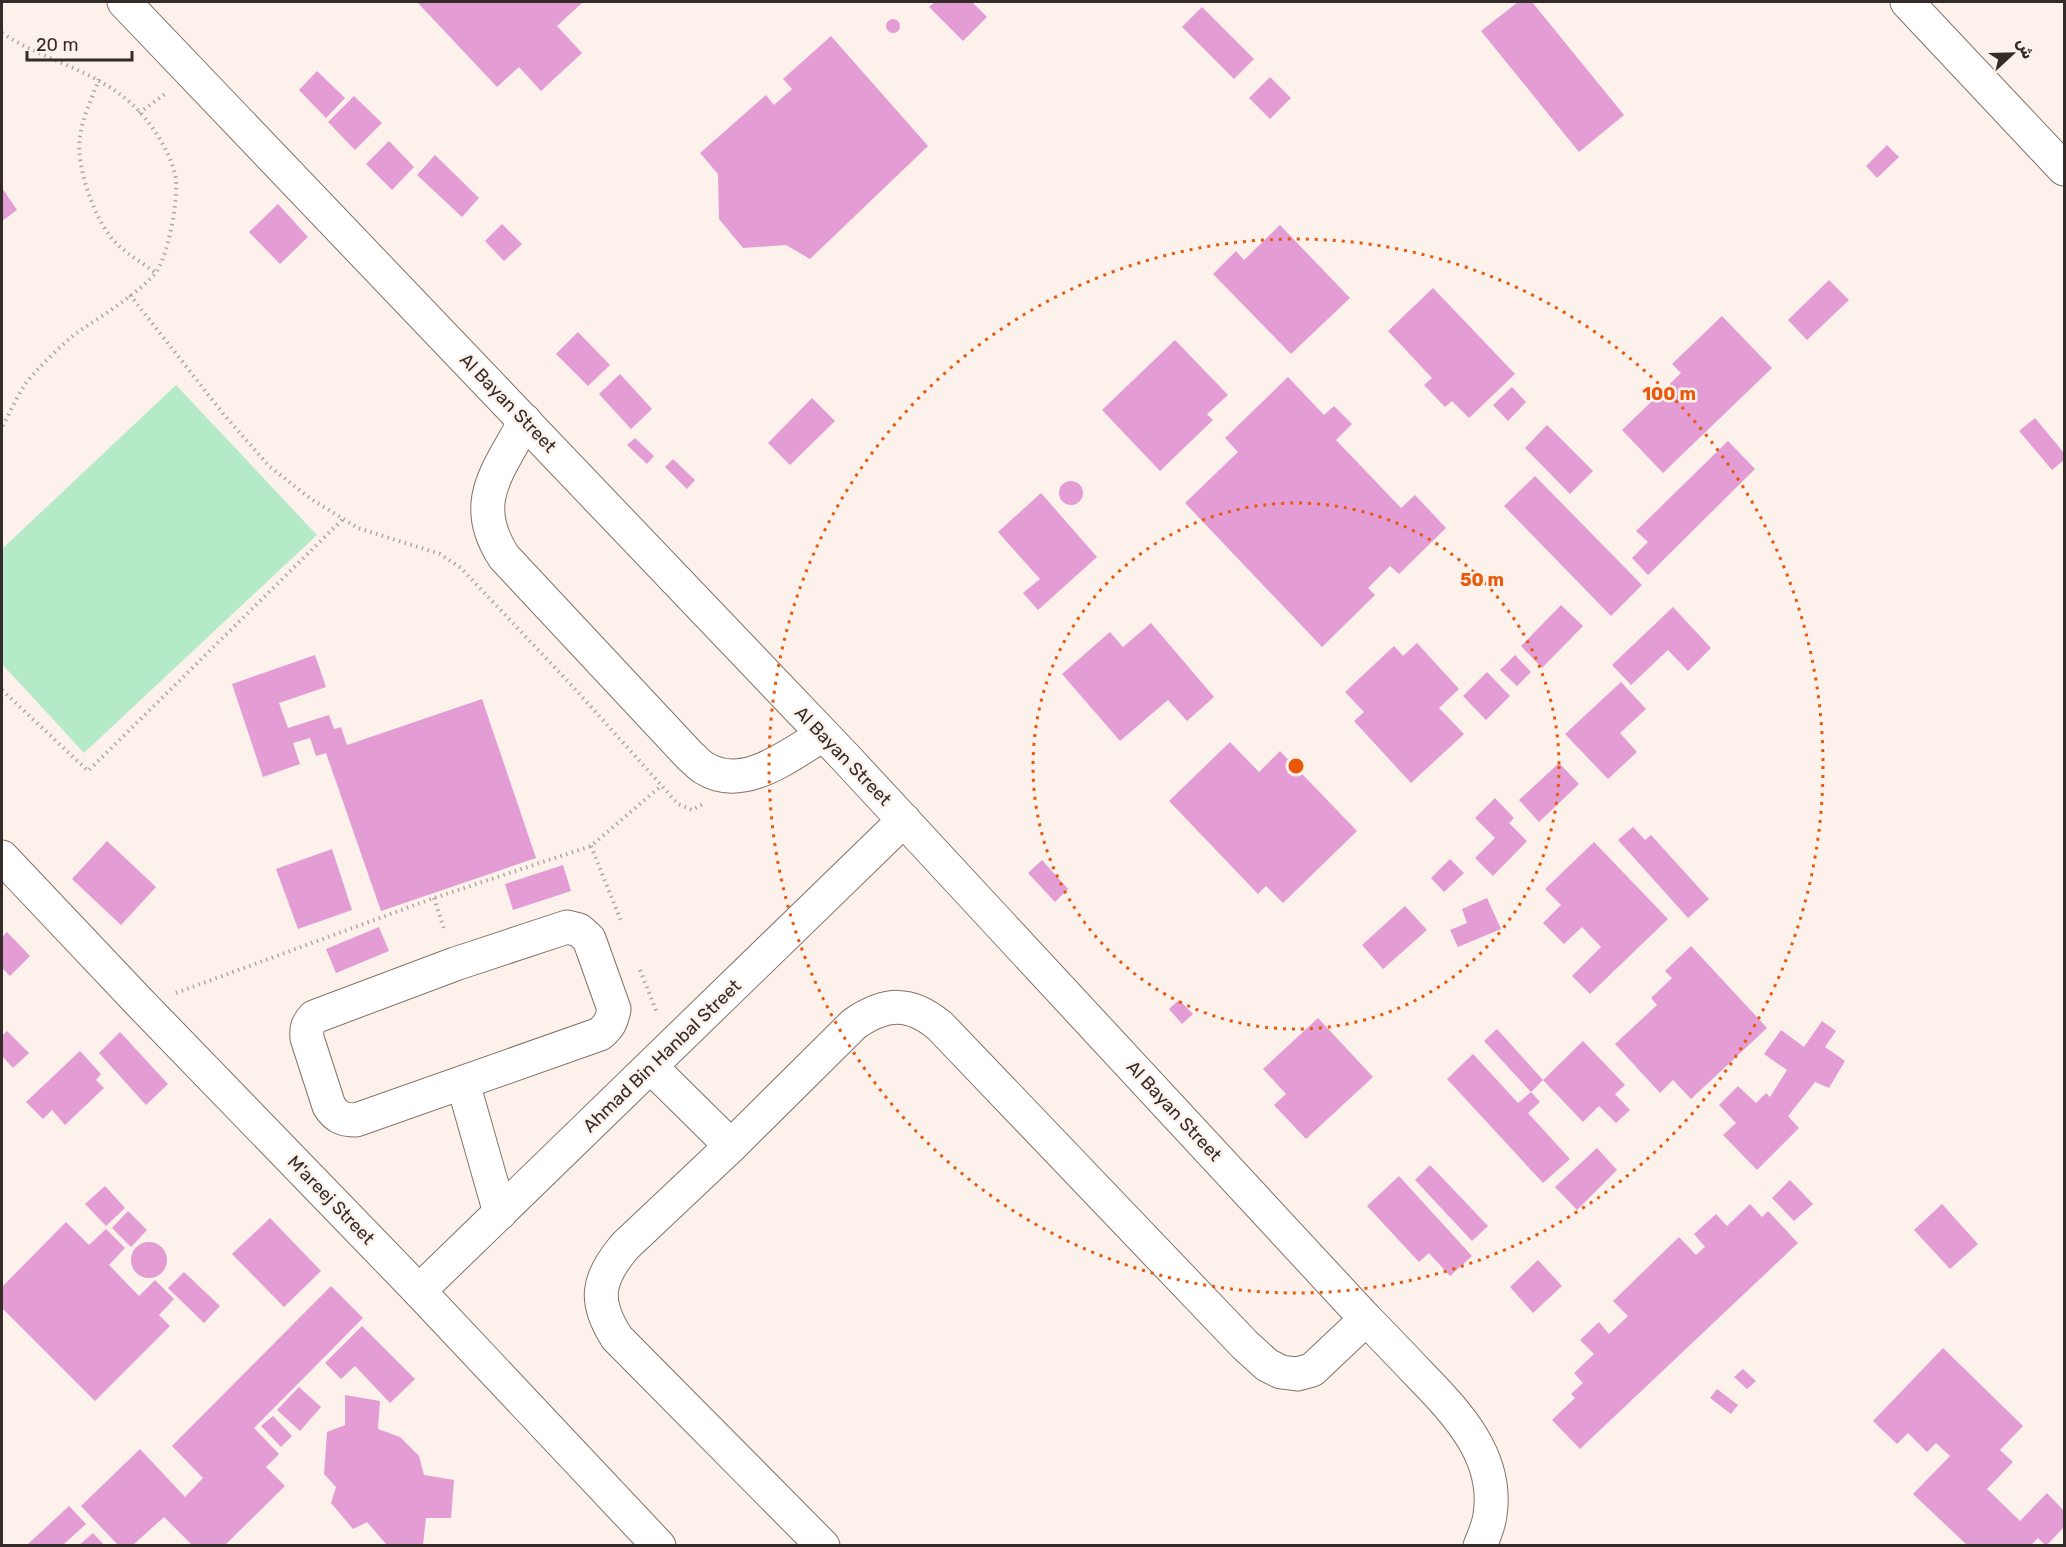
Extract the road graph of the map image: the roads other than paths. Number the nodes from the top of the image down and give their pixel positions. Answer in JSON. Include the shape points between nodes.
{"nodes":[{"id":1,"x":124,"y":2,"type":"edge"},
{"id":2,"x":1909,"y":2,"type":"edge"},
{"id":3,"x":2064,"y":169,"type":"edge"},
{"id":4,"x":525,"y":421,"type":"junction"},
{"id":5,"x":823,"y":735,"type":"junction"},
{"id":6,"x":904,"y":820,"type":"junction"},
{"id":7,"x":2,"y":857,"type":"edge"},
{"id":8,"x":651,"y":1066,"type":"junction"},
{"id":9,"x":463,"y":1083,"type":"junction"},
{"id":10,"x":731,"y":1146,"type":"junction"},
{"id":11,"x":500,"y":1213,"type":"junction"},
{"id":12,"x":419,"y":1291,"type":"junction"},
{"id":13,"x":1365,"y":1318,"type":"junction"},
{"id":14,"x":659,"y":1545,"type":"edge"},
{"id":15,"x":823,"y":1545,"type":"edge"},
{"id":16,"x":1480,"y":1545,"type":"edge"}],
"edges":[{"from":1,"to":4,"type":"street","name":"Al Bayan Street"},
{"from":2,"to":3,"type":"street"},
{"from":4,"to":5,"type":"street","name":"Al Bayan Street"},
{"from":4,"to":5,"type":"street","via":[[490,487],[486,505],[494,542],[673,739],[706,769],[725,776],[745,776],[765,769]]},
{"from":5,"to":6,"type":"street","name":"Al Bayan Street"},
{"from":6,"to":8,"type":"street","name":"Ahmad Bin Hanbal Street"},
{"from":6,"to":13,"type":"street","name":"Al Bayan Street"},
{"from":7,"to":12,"type":"street","name":"M'areej Street"},
{"from":8,"to":10,"type":"street"},
{"from":8,"to":11,"type":"street","name":"Ahmad Bin Hanbal Street"},
{"from":9,"to":9,"type":"street","via":[[600,1034],[608,1027],[614,1009],[589,939],[579,930],[567,927],[554,931],[321,1013],[309,1022],[306,1030],[329,1106],[340,1118],[356,1120]]},
{"from":9,"to":11,"type":"street"},
{"from":10,"to":13,"type":"street","via":[[854,1024],[870,1013],[908,1008],[926,1014],[940,1026],[1267,1365],[1297,1374],[1312,1370]]},
{"from":10,"to":15,"type":"street","via":[[625,1246],[603,1280],[601,1300],[606,1320],[617,1338]]},
{"from":11,"to":12,"type":"street","name":"Ahmad Bin Hanbal Street"},
{"from":12,"to":14,"type":"street","name":"M'areej Street"},
{"from":13,"to":16,"type":"street","name":"Al Bayan Street","via":[[1465,1424],[1481,1453],[1490,1484],[1490,1515]]}]}
